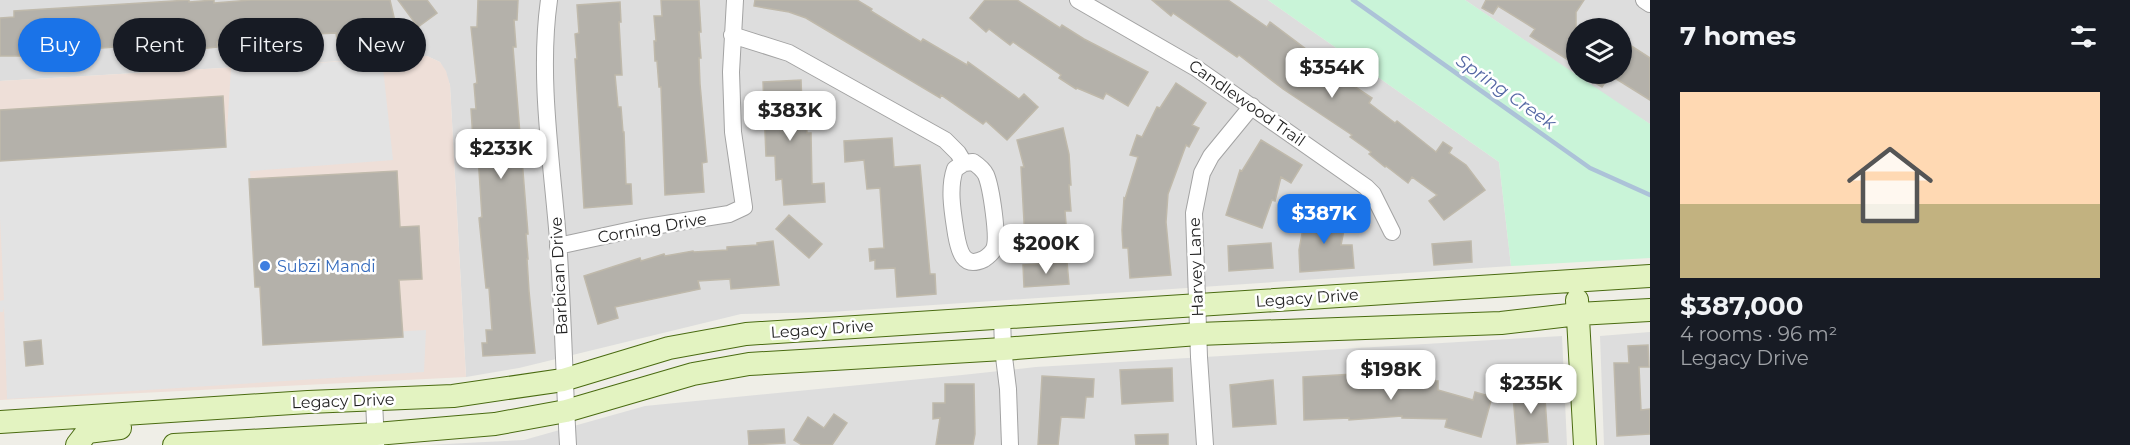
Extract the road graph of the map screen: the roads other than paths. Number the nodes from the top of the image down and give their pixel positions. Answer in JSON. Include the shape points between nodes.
{"nodes":[{"id":1,"x":549,"y":0,"type":"edge"},
{"id":2,"x":735,"y":0,"type":"edge"},
{"id":3,"x":1078,"y":0,"type":"edge"},
{"id":4,"x":1644,"y":0,"type":"edge"},
{"id":5,"x":1650,"y":4,"type":"edge"},
{"id":6,"x":732,"y":35,"type":"junction"},
{"id":7,"x":1252,"y":106,"type":"junction"},
{"id":8,"x":964,"y":163,"type":"junction"},
{"id":9,"x":1392,"y":232,"type":"dead end"},
{"id":10,"x":558,"y":246,"type":"junction"},
{"id":11,"x":1650,"y":276,"type":"edge"},
{"id":12,"x":1575,"y":281,"type":"junction"},
{"id":13,"x":1197,"y":305,"type":"junction"},
{"id":14,"x":1650,"y":310,"type":"edge"},
{"id":15,"x":1578,"y":315,"type":"junction"},
{"id":16,"x":1002,"y":316,"type":"junction"},
{"id":17,"x":1198,"y":334,"type":"junction"},
{"id":18,"x":1003,"y":349,"type":"junction"},
{"id":19,"x":563,"y":380,"type":"junction"},
{"id":20,"x":374,"y":400,"type":"junction"},
{"id":21,"x":252,"y":406,"type":"junction"},
{"id":22,"x":566,"y":411,"type":"junction"},
{"id":23,"x":155,"y":412,"type":"junction"},
{"id":24,"x":0,"y":422,"type":"edge"},
{"id":25,"x":255,"y":439,"type":"junction"},
{"id":26,"x":376,"y":439,"type":"edge"},
{"id":27,"x":77,"y":445,"type":"edge"},
{"id":28,"x":174,"y":445,"type":"edge"},
{"id":29,"x":568,"y":445,"type":"edge"},
{"id":30,"x":1010,"y":445,"type":"edge"},
{"id":31,"x":1205,"y":445,"type":"edge"},
{"id":32,"x":1585,"y":445,"type":"edge"}],
"edges":[{"from":1,"to":10,"type":"street","name":"Barbican Drive","via":[[544,60]]},
{"from":2,"to":6,"type":"street"},
{"from":3,"to":7,"type":"street","name":"Candlewood Trail","via":[[1177,55]]},
{"from":4,"to":5,"type":"street"},
{"from":6,"to":8,"type":"street","via":[[789,53],[945,140]]},
{"from":6,"to":10,"type":"street","name":"Corning Drive","via":[[733,132],[744,207],[729,214]]},
{"from":7,"to":9,"type":"street","name":"Candlewood Trail","via":[[1366,187]]},
{"from":7,"to":13,"type":"street","name":"Harvey Lane","via":[[1202,173],[1194,213]]},
{"from":8,"to":8,"type":"street","via":[[952,176],[954,219],[960,255],[976,262],[994,250],[993,205],[986,174],[973,162]]},
{"from":10,"to":19,"type":"street","name":"Barbican Drive"},
{"from":11,"to":12,"type":"main road","name":"Legacy Drive"},
{"from":12,"to":13,"type":"main road","name":"Legacy Drive"},
{"from":12,"to":15,"type":"main road"},
{"from":13,"to":16,"type":"main road","name":"Legacy Drive"},
{"from":13,"to":17,"type":"street","name":"Harvey Lane"},
{"from":14,"to":15,"type":"main road","name":"Legacy Drive"},
{"from":15,"to":17,"type":"main road","name":"Legacy Drive","via":[[1501,323]]},
{"from":15,"to":32,"type":"main road"},
{"from":16,"to":18,"type":"street"},
{"from":16,"to":19,"type":"main road","name":"Legacy Drive","via":[[746,334],[669,348]]},
{"from":17,"to":18,"type":"main road","name":"Legacy Drive"},
{"from":17,"to":31,"type":"street","name":"Harvey Lane"},
{"from":18,"to":22,"type":"main road","name":"Legacy Drive","via":[[749,364],[693,374]]},
{"from":18,"to":30,"type":"street"},
{"from":19,"to":20,"type":"main road","name":"Legacy Drive","via":[[453,396]]},
{"from":19,"to":22,"type":"street","name":"Barbican Drive"},
{"from":20,"to":21,"type":"main road","name":"Legacy Drive"},
{"from":20,"to":26,"type":"street"},
{"from":21,"to":23,"type":"main road","name":"Legacy Drive"},
{"from":21,"to":25,"type":"main road"},
{"from":22,"to":26,"type":"main road","name":"Legacy Drive"},
{"from":22,"to":29,"type":"street","name":"Barbican Drive"},
{"from":23,"to":24,"type":"main road","name":"Legacy Drive"},
{"from":23,"to":27,"type":"main road","via":[[145,424],[87,432]]},
{"from":25,"to":26,"type":"main road","name":"Legacy Drive"},
{"from":25,"to":28,"type":"main road","name":"Legacy Drive"}]}
